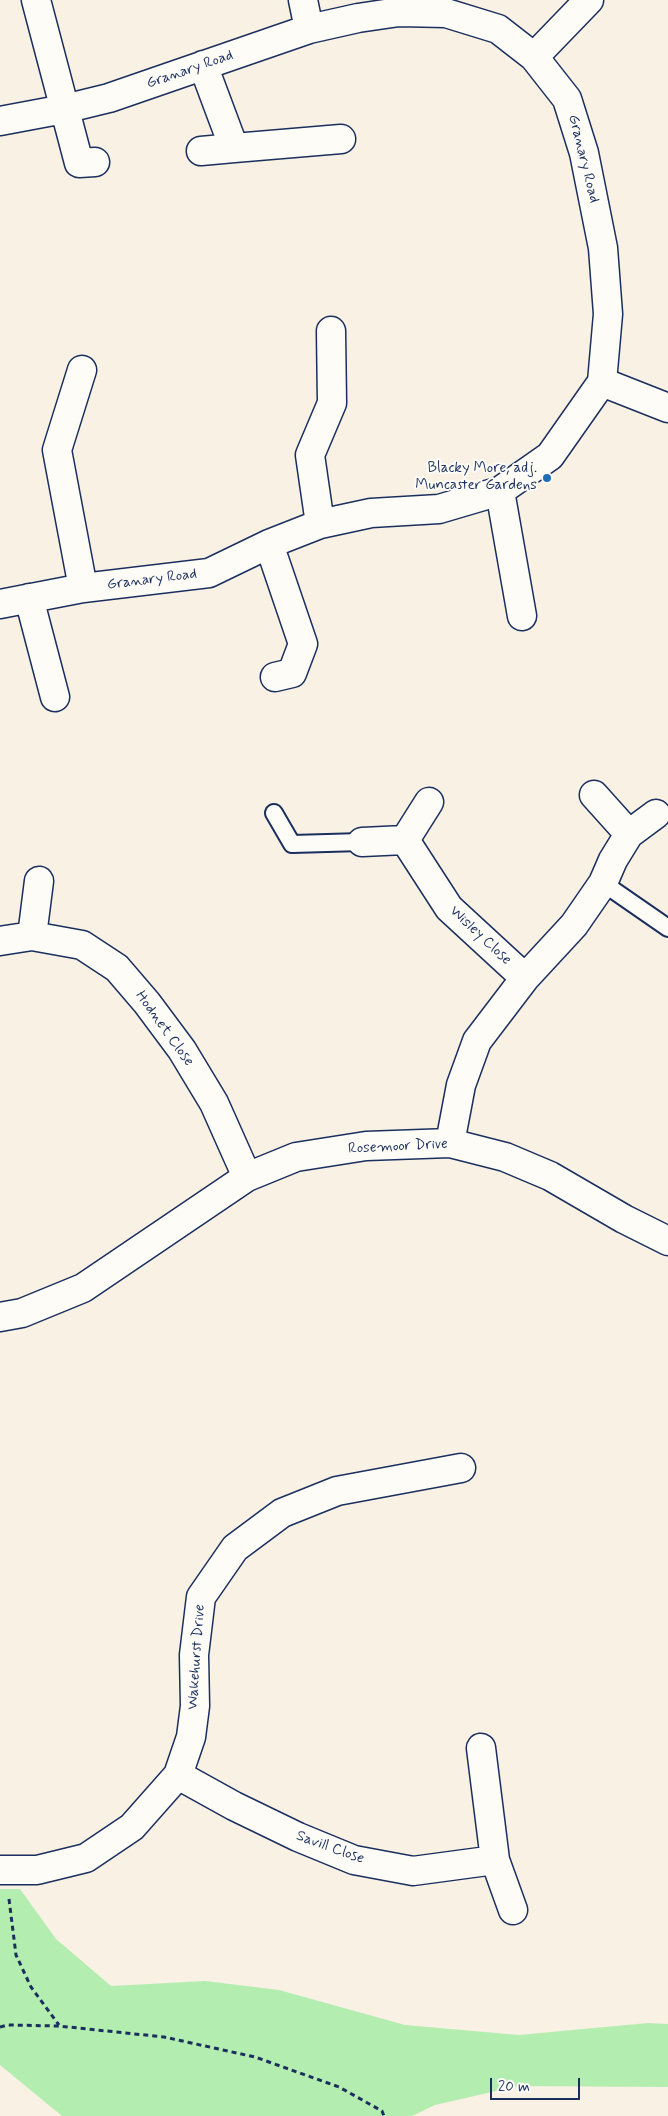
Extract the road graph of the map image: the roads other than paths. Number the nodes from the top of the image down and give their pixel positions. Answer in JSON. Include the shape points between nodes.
{"nodes":[{"id":1,"x":36,"y":0,"type":"edge"},
{"id":2,"x":303,"y":0,"type":"edge"},
{"id":3,"x":589,"y":0,"type":"edge"},
{"id":4,"x":309,"y":29,"type":"junction"},
{"id":5,"x":534,"y":57,"type":"junction"},
{"id":6,"x":203,"y":65,"type":"junction"},
{"id":7,"x":64,"y":109,"type":"junction"},
{"id":8,"x":0,"y":121,"type":"edge"},
{"id":9,"x":341,"y":139,"type":"dead end"},
{"id":10,"x":234,"y":148,"type":"junction"},
{"id":11,"x":200,"y":151,"type":"dead end"},
{"id":12,"x":79,"y":163,"type":"dead end"},
{"id":13,"x":331,"y":331,"type":"dead end"},
{"id":14,"x":82,"y":370,"type":"dead end"},
{"id":15,"x":602,"y":382,"type":"junction"},
{"id":16,"x":668,"y":408,"type":"edge"},
{"id":17,"x":500,"y":490,"type":"junction"},
{"id":18,"x":320,"y":524,"type":"junction"},
{"id":19,"x":269,"y":544,"type":"junction"},
{"id":20,"x":83,"y":588,"type":"junction"},
{"id":21,"x":29,"y":598,"type":"junction"},
{"id":22,"x":0,"y":604,"type":"edge"},
{"id":23,"x":522,"y":616,"type":"dead end"},
{"id":24,"x":275,"y":677,"type":"dead end"},
{"id":25,"x":55,"y":697,"type":"dead end"},
{"id":26,"x":594,"y":795,"type":"dead end"},
{"id":27,"x":430,"y":802,"type":"dead end"},
{"id":28,"x":274,"y":813,"type":"dead end"},
{"id":29,"x":656,"y":814,"type":"dead end"},
{"id":30,"x":629,"y":834,"type":"junction"},
{"id":31,"x":405,"y":840,"type":"junction"},
{"id":32,"x":362,"y":842,"type":"joint"},
{"id":33,"x":39,"y":882,"type":"dead end"},
{"id":34,"x":603,"y":883,"type":"junction"},
{"id":35,"x":668,"y":928,"type":"edge"},
{"id":36,"x":32,"y":936,"type":"junction"},
{"id":37,"x":0,"y":941,"type":"edge"},
{"id":38,"x":525,"y":978,"type":"junction"},
{"id":39,"x":450,"y":1142,"type":"junction"},
{"id":40,"x":247,"y":1177,"type":"junction"},
{"id":41,"x":668,"y":1241,"type":"edge"},
{"id":42,"x":0,"y":1317,"type":"edge"},
{"id":43,"x":461,"y":1468,"type":"dead end"},
{"id":44,"x":481,"y":1748,"type":"dead end"},
{"id":45,"x":178,"y":1775,"type":"junction"},
{"id":46,"x":495,"y":1860,"type":"junction"},
{"id":47,"x":5,"y":1871,"type":"edge"},
{"id":48,"x":513,"y":1910,"type":"dead end"}],
"edges":[{"from":1,"to":7,"type":"street"},
{"from":2,"to":4,"type":"street"},
{"from":3,"to":5,"type":"street"},
{"from":4,"to":5,"type":"street","name":"Granary Road","via":[[399,12],[446,13],[498,29]]},
{"from":4,"to":6,"type":"street","name":"Granary Road"},
{"from":5,"to":15,"type":"street","name":"Granary Road","via":[[567,99],[584,153],[604,248],[608,314]]},
{"from":6,"to":7,"type":"street","name":"Granary Road","via":[[109,98]]},
{"from":6,"to":10,"type":"street"},
{"from":7,"to":8,"type":"street","name":"Granary Road"},
{"from":7,"to":12,"type":"street"},
{"from":9,"to":10,"type":"street"},
{"from":10,"to":11,"type":"street"},
{"from":13,"to":18,"type":"street","via":[[332,403],[310,455]]},
{"from":14,"to":20,"type":"street","via":[[57,450]]},
{"from":15,"to":16,"type":"street"},
{"from":15,"to":17,"type":"street","name":"Granary Road","via":[[550,456]]},
{"from":17,"to":18,"type":"street","name":"Granary Road","via":[[439,509],[371,513]]},
{"from":17,"to":23,"type":"street"},
{"from":18,"to":19,"type":"street","name":"Granary Road"},
{"from":19,"to":20,"type":"street","name":"Granary Road","via":[[209,573]]},
{"from":19,"to":24,"type":"street","via":[[303,644],[292,673]]},
{"from":20,"to":21,"type":"street","name":"Granary Road"},
{"from":21,"to":22,"type":"street","name":"Granary Road"},
{"from":21,"to":25,"type":"street"},
{"from":26,"to":30,"type":"street"},
{"from":27,"to":31,"type":"street"},
{"from":28,"to":32,"type":"lane","via":[[292,844]]},
{"from":29,"to":30,"type":"street","name":"Wisley Close"},
{"from":30,"to":34,"type":"street","name":"Wisley Close"},
{"from":31,"to":32,"type":"street"},
{"from":31,"to":38,"type":"street","name":"Wisley Close","via":[[449,908]]},
{"from":33,"to":36,"type":"street"},
{"from":34,"to":35,"type":"lane"},
{"from":34,"to":38,"type":"street","name":"Wisley Close","via":[[574,925]]},
{"from":36,"to":37,"type":"street","name":"Hodnet Close"},
{"from":36,"to":40,"type":"street","name":"Hodnet Close","via":[[82,945],[117,968],[182,1050],[214,1103]]},
{"from":38,"to":39,"type":"street","name":"Wisley Close","via":[[477,1041],[461,1085]]},
{"from":39,"to":40,"type":"street","name":"Rosemoor Drive","via":[[366,1146],[296,1157]]},
{"from":39,"to":41,"type":"street","name":"Rosemoor Drive","via":[[505,1157],[550,1176]]},
{"from":40,"to":42,"type":"street","name":"Rosemoor Drive","via":[[83,1288],[22,1314]]},
{"from":43,"to":45,"type":"street","name":"Wakehurst Drive","via":[[337,1491],[282,1513],[235,1548],[201,1597],[194,1654],[195,1706],[191,1737]]},
{"from":44,"to":46,"type":"street"},
{"from":45,"to":46,"type":"street","name":"Savill Close","via":[[298,1837],[354,1860],[413,1871]]},
{"from":45,"to":47,"type":"street","name":"Wakehurst Drive","via":[[132,1827],[86,1858],[37,1870]]},
{"from":46,"to":48,"type":"street"}]}
